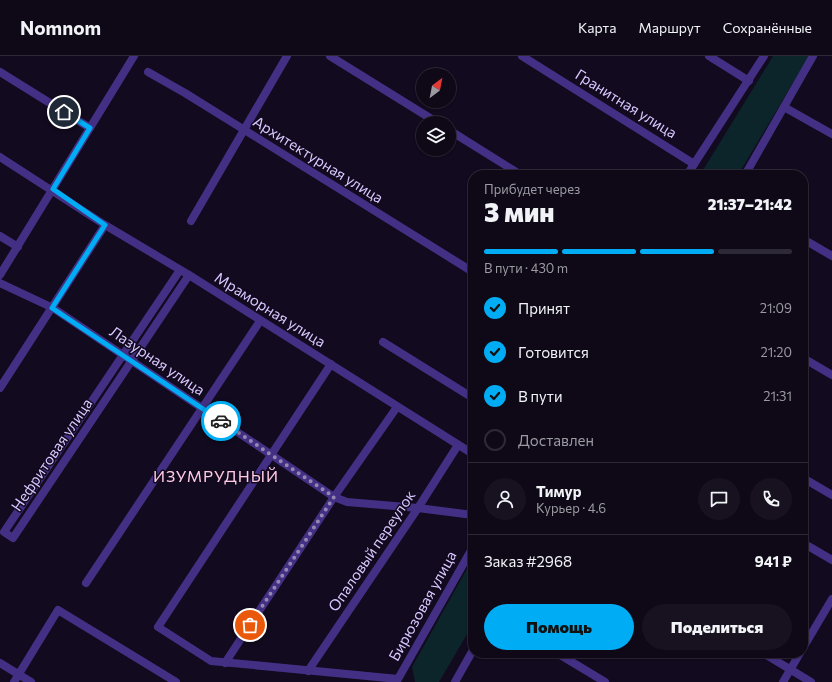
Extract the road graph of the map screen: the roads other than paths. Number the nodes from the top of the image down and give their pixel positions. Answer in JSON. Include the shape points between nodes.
{"nodes":[{"id":1,"x":134,"y":56,"type":"edge"},
{"id":2,"x":286,"y":56,"type":"edge"},
{"id":3,"x":330,"y":56,"type":"edge"},
{"id":4,"x":522,"y":56,"type":"edge"},
{"id":5,"x":709,"y":56,"type":"edge"},
{"id":6,"x":764,"y":56,"type":"edge"},
{"id":7,"x":814,"y":56,"type":"edge"},
{"id":8,"x":0,"y":72,"type":"edge"},
{"id":9,"x":148,"y":72,"type":"dead end"},
{"id":10,"x":749,"y":81,"type":"junction"},
{"id":11,"x":784,"y":107,"type":"junction"},
{"id":12,"x":427,"y":116,"type":"edge"},
{"id":13,"x":90,"y":128,"type":"junction"},
{"id":14,"x":244,"y":130,"type":"junction"},
{"id":15,"x":456,"y":134,"type":"edge"},
{"id":16,"x":832,"y":134,"type":"edge"},
{"id":17,"x":0,"y":157,"type":"edge"},
{"id":18,"x":694,"y":164,"type":"junction"},
{"id":19,"x":513,"y":170,"type":"edge"},
{"id":20,"x":690,"y":170,"type":"edge"},
{"id":21,"x":748,"y":170,"type":"edge"},
{"id":22,"x":53,"y":189,"type":"junction"},
{"id":23,"x":191,"y":221,"type":"dead end"},
{"id":24,"x":105,"y":225,"type":"junction"},
{"id":25,"x":0,"y":236,"type":"edge"},
{"id":26,"x":808,"y":242,"type":"edge"},
{"id":27,"x":18,"y":247,"type":"junction"},
{"id":28,"x":832,"y":256,"type":"edge"},
{"id":29,"x":468,"y":269,"type":"edge"},
{"id":30,"x":180,"y":270,"type":"junction"},
{"id":31,"x":0,"y":275,"type":"edge"},
{"id":32,"x":189,"y":275,"type":"junction"},
{"id":33,"x":0,"y":283,"type":"edge"},
{"id":34,"x":52,"y":308,"type":"junction"},
{"id":35,"x":260,"y":321,"type":"junction"},
{"id":36,"x":384,"y":342,"type":"dead end"},
{"id":37,"x":123,"y":354,"type":"junction"},
{"id":38,"x":132,"y":360,"type":"junction"},
{"id":39,"x":808,"y":361,"type":"edge"},
{"id":40,"x":331,"y":364,"type":"junction"},
{"id":41,"x":832,"y":375,"type":"edge"},
{"id":42,"x":0,"y":388,"type":"edge"},
{"id":43,"x":468,"y":395,"type":"edge"},
{"id":44,"x":397,"y":407,"type":"junction"},
{"id":45,"x":203,"y":409,"type":"junction"},
{"id":46,"x":458,"y":445,"type":"junction"},
{"id":47,"x":468,"y":451,"type":"edge"},
{"id":48,"x":272,"y":454,"type":"junction"},
{"id":49,"x":808,"y":481,"type":"edge"},
{"id":50,"x":832,"y":495,"type":"edge"},
{"id":51,"x":334,"y":497,"type":"junction"},
{"id":52,"x":418,"y":508,"type":"junction"},
{"id":53,"x":468,"y":514,"type":"edge"},
{"id":54,"x":808,"y":546,"type":"edge"},
{"id":55,"x":468,"y":556,"type":"edge"},
{"id":56,"x":832,"y":560,"type":"edge"},
{"id":57,"x":86,"y":583,"type":"dead end"},
{"id":58,"x":832,"y":599,"type":"edge"},
{"id":59,"x":808,"y":640,"type":"edge"},
{"id":60,"x":468,"y":658,"type":"edge"},
{"id":61,"x":565,"y":658,"type":"edge"},
{"id":62,"x":771,"y":658,"type":"edge"},
{"id":63,"x":797,"y":658,"type":"edge"},
{"id":64,"x":0,"y":663,"type":"edge"},
{"id":65,"x":224,"y":663,"type":"junction"},
{"id":66,"x":308,"y":670,"type":"junction"},
{"id":67,"x":790,"y":670,"type":"junction"},
{"id":68,"x":19,"y":674,"type":"junction"},
{"id":69,"x":14,"y":682,"type":"edge"},
{"id":70,"x":31,"y":682,"type":"edge"},
{"id":71,"x":176,"y":682,"type":"edge"},
{"id":72,"x":455,"y":682,"type":"edge"},
{"id":73,"x":605,"y":682,"type":"edge"},
{"id":74,"x":783,"y":682,"type":"edge"},
{"id":75,"x":811,"y":682,"type":"edge"}],
"edges":[{"from":1,"to":13,"type":"street"},
{"from":2,"to":14,"type":"street"},
{"from":3,"to":12,"type":"street"},
{"from":4,"to":18,"type":"street","name":"Гранитная улица"},
{"from":5,"to":10,"type":"street"},
{"from":6,"to":10,"type":"street"},
{"from":7,"to":11,"type":"street"},
{"from":8,"to":13,"type":"street"},
{"from":9,"to":14,"type":"street","name":"Архитектурная улица"},
{"from":10,"to":18,"type":"street"},
{"from":11,"to":16,"type":"street"},
{"from":11,"to":21,"type":"street"},
{"from":13,"to":22,"type":"street"},
{"from":14,"to":23,"type":"street"},
{"from":14,"to":29,"type":"street","name":"Архитектурная улица"},
{"from":15,"to":19,"type":"street"},
{"from":17,"to":22,"type":"street","name":"Мраморная улица"},
{"from":18,"to":20,"type":"street"},
{"from":22,"to":24,"type":"street","name":"Мраморная улица"},
{"from":22,"to":27,"type":"street"},
{"from":24,"to":30,"type":"street","name":"Мраморная улица"},
{"from":24,"to":34,"type":"street"},
{"from":25,"to":27,"type":"street"},
{"from":26,"to":28,"type":"street"},
{"from":27,"to":31,"type":"street"},
{"from":30,"to":32,"type":"street","name":"Мраморная улица"},
{"from":30,"to":37,"type":"street","name":"Нефритовая улица"},
{"from":32,"to":35,"type":"street","name":"Мраморная улица"},
{"from":32,"to":38,"type":"street","name":"Нефритовая улица"},
{"from":33,"to":34,"type":"street","name":"Лазурная улица"},
{"from":34,"to":37,"type":"street","name":"Лазурная улица"},
{"from":34,"to":42,"type":"street"},
{"from":35,"to":40,"type":"street","name":"Мраморная улица"},
{"from":35,"to":45,"type":"street"},
{"from":36,"to":43,"type":"street"},
{"from":37,"to":38,"type":"street","name":"Лазурная улица"},
{"from":37,"to":38,"type":"street","name":"Нефритовая улица","via":[[4,532],[13,538]]},
{"from":38,"to":45,"type":"street","name":"Лазурная улица"},
{"from":39,"to":41,"type":"street"},
{"from":40,"to":44,"type":"street","name":"Мраморная улица"},
{"from":40,"to":48,"type":"street"},
{"from":44,"to":46,"type":"street","name":"Мраморная улица"},
{"from":44,"to":51,"type":"street"},
{"from":45,"to":48,"type":"street","name":"Лазурная улица"},
{"from":45,"to":57,"type":"street"},
{"from":46,"to":47,"type":"street","name":"Мраморная улица"},
{"from":46,"to":52,"type":"street","name":"Опаловый переулок"},
{"from":48,"to":51,"type":"street","name":"Лазурная улица"},
{"from":48,"to":65,"type":"street","via":[[158,627],[210,661]]},
{"from":49,"to":50,"type":"street"},
{"from":51,"to":52,"type":"street","name":"Лазурная улица","via":[[347,502]]},
{"from":51,"to":65,"type":"street"},
{"from":52,"to":53,"type":"street","name":"Лазурная улица"},
{"from":52,"to":66,"type":"street","name":"Опаловый переулок"},
{"from":54,"to":56,"type":"street"},
{"from":55,"to":66,"type":"street","name":"Бирюзовая улица","via":[[398,679]]},
{"from":58,"to":59,"type":"street"},
{"from":60,"to":72,"type":"street"},
{"from":61,"to":73,"type":"street"},
{"from":62,"to":67,"type":"street"},
{"from":63,"to":67,"type":"street"},
{"from":64,"to":68,"type":"street"},
{"from":65,"to":66,"type":"street"},
{"from":67,"to":74,"type":"street"},
{"from":67,"to":75,"type":"street"},
{"from":68,"to":69,"type":"street"},
{"from":68,"to":70,"type":"street"},
{"from":68,"to":71,"type":"street","via":[[58,610]]}]}
